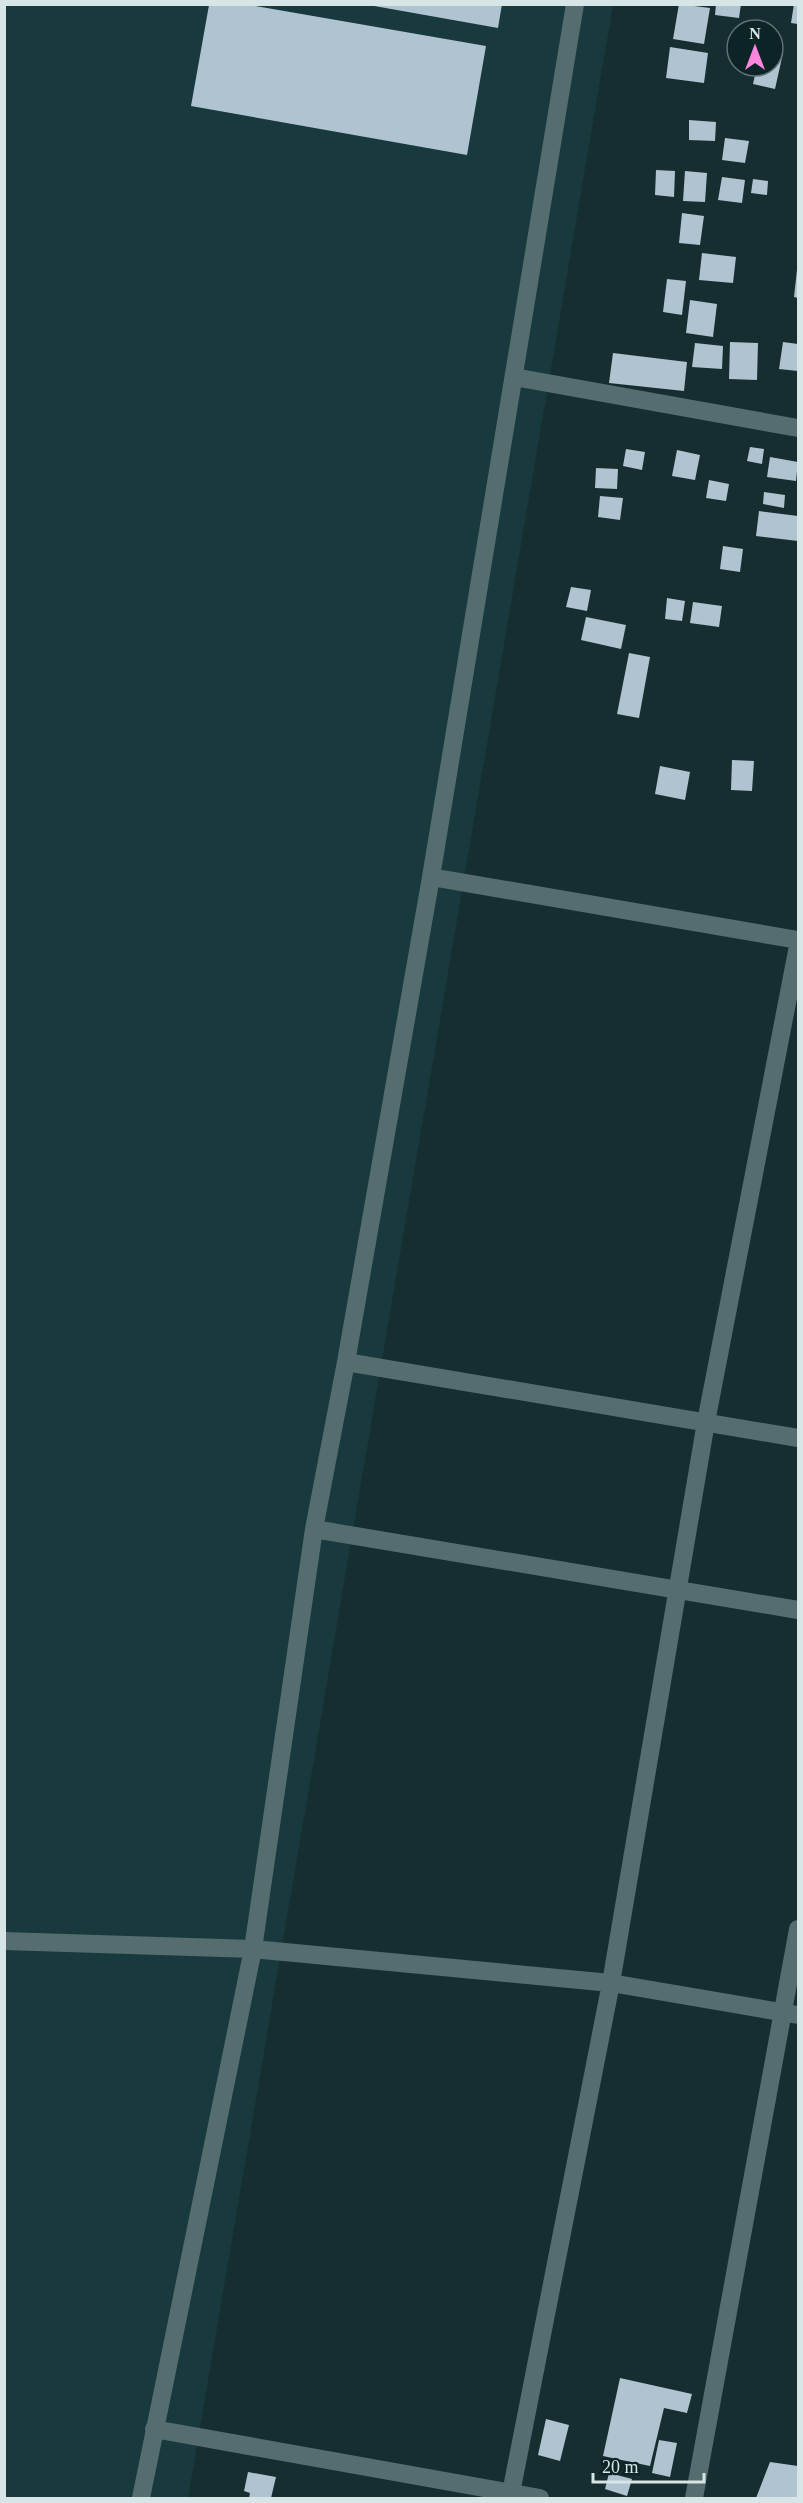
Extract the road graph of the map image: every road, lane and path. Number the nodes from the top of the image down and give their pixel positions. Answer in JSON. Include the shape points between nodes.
{"nodes":[{"id":1,"x":575,"y":4,"type":"edge"},
{"id":2,"x":514,"y":377,"type":"junction"},
{"id":3,"x":798,"y":428,"type":"edge"},
{"id":4,"x":431,"y":877,"type":"junction"},
{"id":5,"x":798,"y":940,"type":"edge"},
{"id":6,"x":798,"y":946,"type":"edge"},
{"id":7,"x":346,"y":1362,"type":"junction"},
{"id":8,"x":706,"y":1422,"type":"junction"},
{"id":9,"x":798,"y":1438,"type":"edge"},
{"id":10,"x":314,"y":1529,"type":"junction"},
{"id":11,"x":678,"y":1590,"type":"junction"},
{"id":12,"x":798,"y":1610,"type":"edge"},
{"id":13,"x":798,"y":1929,"type":"edge"},
{"id":14,"x":4,"y":1941,"type":"edge"},
{"id":15,"x":253,"y":1949,"type":"junction"},
{"id":16,"x":611,"y":1983,"type":"junction"},
{"id":17,"x":791,"y":2014,"type":"edge"},
{"id":18,"x":154,"y":2429,"type":"junction"},
{"id":19,"x":511,"y":2496,"type":"edge"},
{"id":20,"x":141,"y":2499,"type":"edge"},
{"id":21,"x":540,"y":2499,"type":"edge"},
{"id":22,"x":694,"y":2499,"type":"edge"}],
"edges":[{"from":1,"to":2,"type":"street"},
{"from":2,"to":3,"type":"street"},
{"from":2,"to":4,"type":"street"},
{"from":4,"to":5,"type":"street"},
{"from":4,"to":7,"type":"street"},
{"from":6,"to":8,"type":"street"},
{"from":7,"to":8,"type":"street"},
{"from":7,"to":10,"type":"street"},
{"from":8,"to":9,"type":"street"},
{"from":8,"to":11,"type":"street"},
{"from":10,"to":11,"type":"street"},
{"from":10,"to":15,"type":"street"},
{"from":11,"to":12,"type":"street"},
{"from":11,"to":16,"type":"street"},
{"from":13,"to":17,"type":"street"},
{"from":14,"to":15,"type":"street"},
{"from":15,"to":16,"type":"street"},
{"from":15,"to":18,"type":"street"},
{"from":16,"to":17,"type":"street"},
{"from":16,"to":19,"type":"street"},
{"from":17,"to":22,"type":"street"},
{"from":18,"to":19,"type":"street"},
{"from":18,"to":20,"type":"street"},
{"from":19,"to":21,"type":"street"}]}
